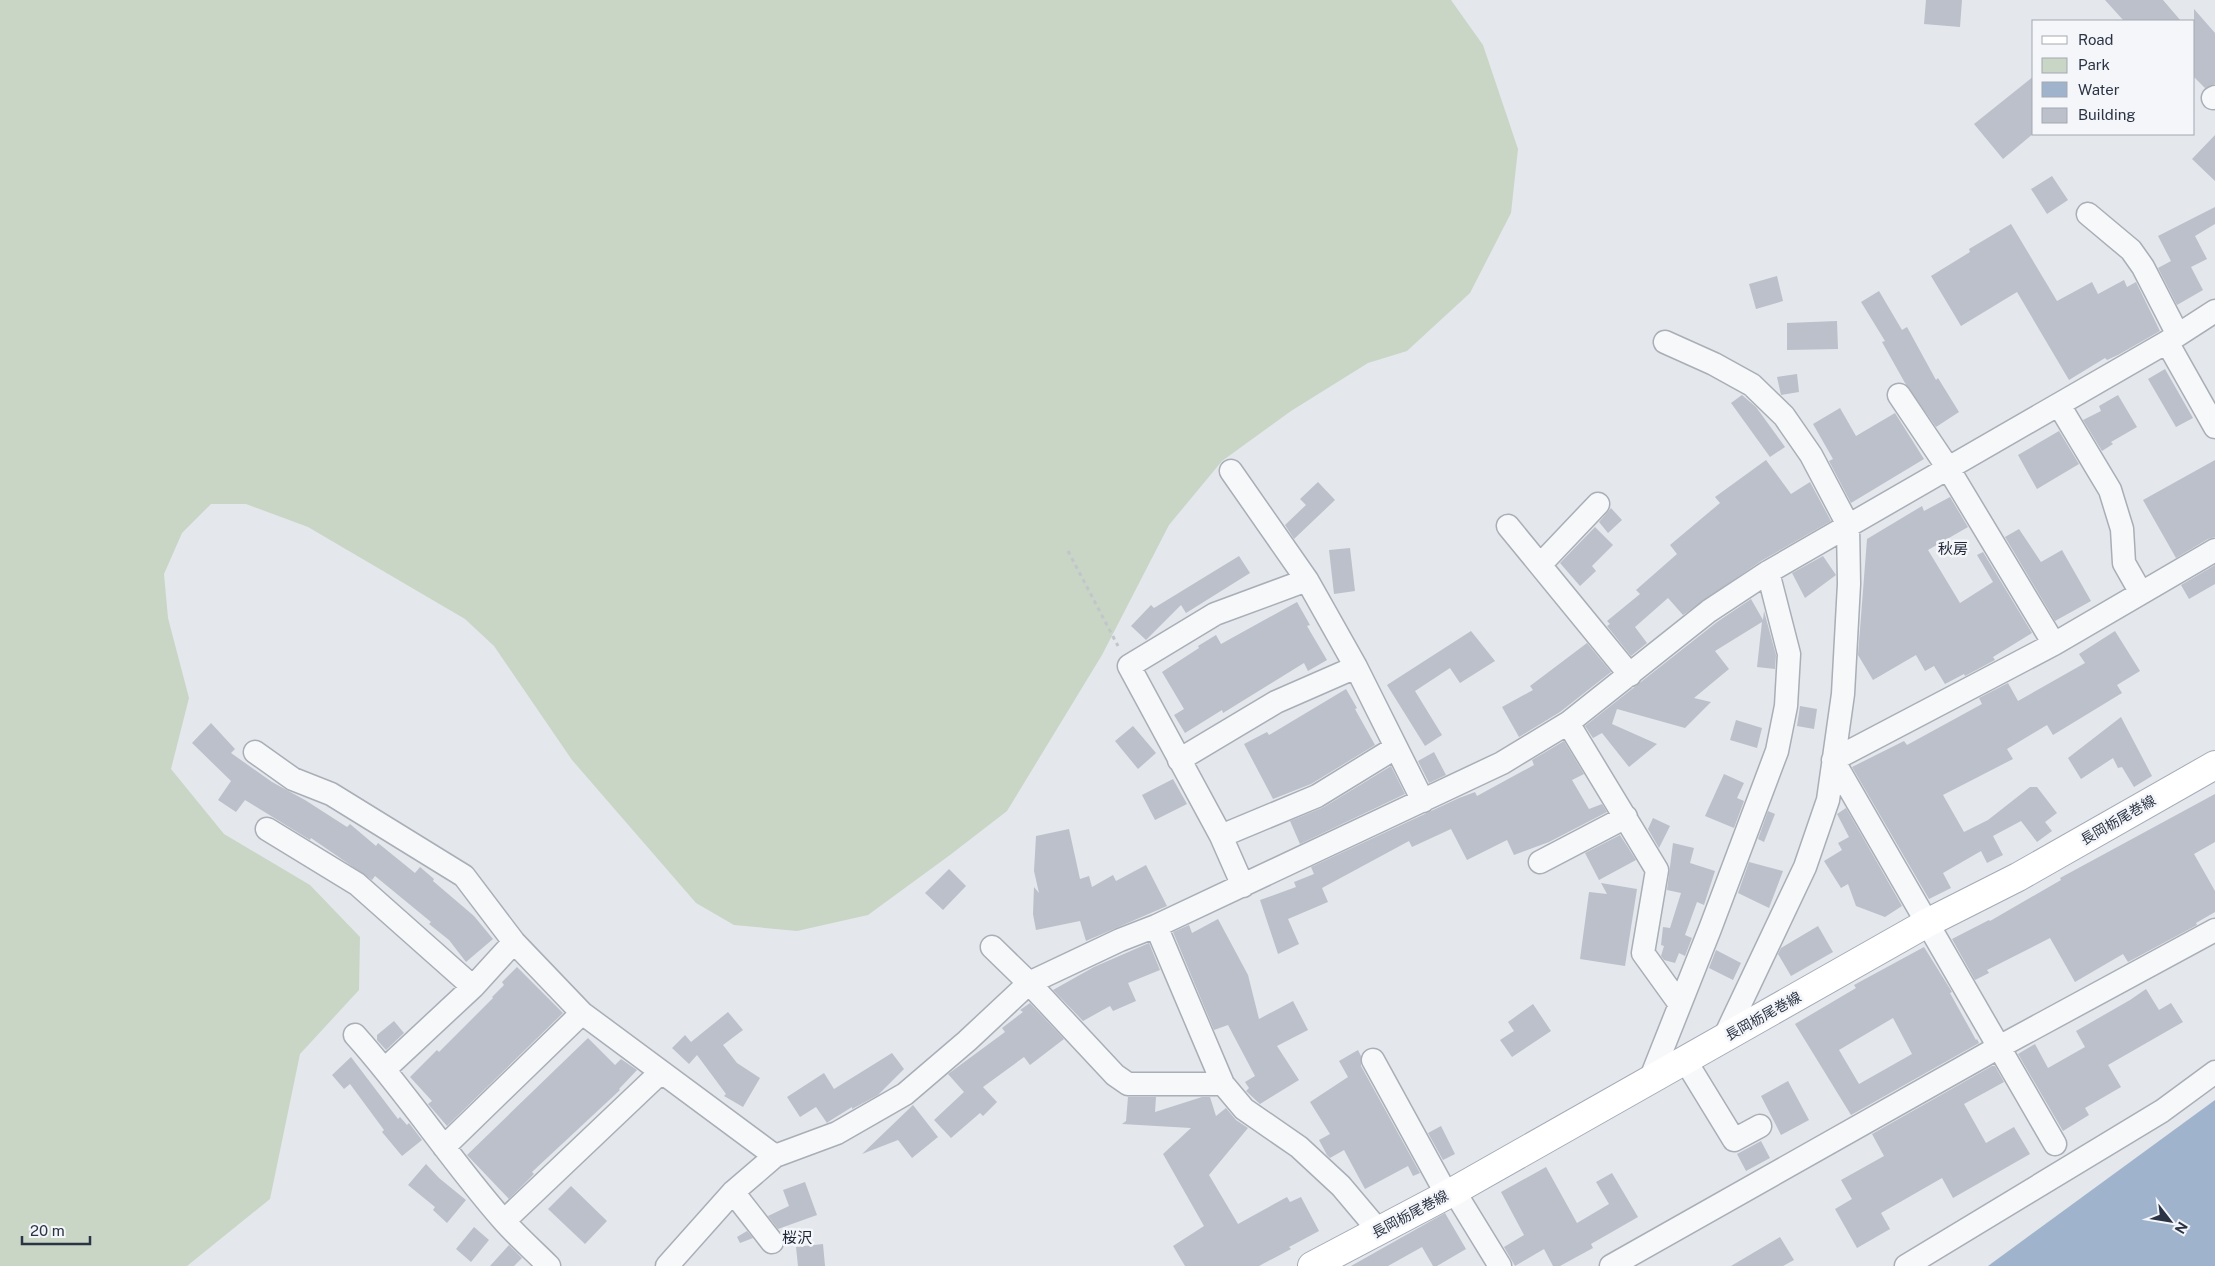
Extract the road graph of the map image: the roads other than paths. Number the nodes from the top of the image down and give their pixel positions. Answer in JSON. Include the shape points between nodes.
{"nodes":[{"id":1,"x":2088,"y":214,"type":"dead end"},
{"id":2,"x":2215,"y":310,"type":"edge"},
{"id":3,"x":2173,"y":338,"type":"junction"},
{"id":4,"x":1665,"y":342,"type":"dead end"},
{"id":5,"x":1899,"y":395,"type":"dead end"},
{"id":6,"x":2058,"y":405,"type":"junction"},
{"id":7,"x":2215,"y":427,"type":"edge"},
{"id":8,"x":1948,"y":468,"type":"junction"},
{"id":9,"x":1231,"y":471,"type":"dead end"},
{"id":10,"x":1598,"y":504,"type":"dead end"},
{"id":11,"x":1848,"y":525,"type":"junction"},
{"id":12,"x":1508,"y":526,"type":"dead end"},
{"id":13,"x":2215,"y":550,"type":"edge"},
{"id":14,"x":1540,"y":564,"type":"junction"},
{"id":15,"x":1768,"y":572,"type":"junction"},
{"id":16,"x":1307,"y":580,"type":"junction"},
{"id":17,"x":2141,"y":593,"type":"junction"},
{"id":18,"x":2054,"y":644,"type":"junction"},
{"id":19,"x":1356,"y":667,"type":"junction"},
{"id":20,"x":1630,"y":675,"type":"junction"},
{"id":21,"x":1568,"y":723,"type":"junction"},
{"id":22,"x":1396,"y":748,"type":"junction"},
{"id":23,"x":255,"y":752,"type":"dead end"},
{"id":24,"x":1180,"y":760,"type":"junction"},
{"id":25,"x":1833,"y":760,"type":"junction"},
{"id":26,"x":2215,"y":765,"type":"edge"},
{"id":27,"x":1423,"y":801,"type":"junction"},
{"id":28,"x":1626,"y":818,"type":"junction"},
{"id":29,"x":267,"y":829,"type":"dead end"},
{"id":30,"x":1221,"y":836,"type":"junction"},
{"id":31,"x":1540,"y":862,"type":"dead end"},
{"id":32,"x":1242,"y":886,"type":"junction"},
{"id":33,"x":1927,"y":923,"type":"junction"},
{"id":34,"x":1156,"y":926,"type":"junction"},
{"id":35,"x":2215,"y":930,"type":"edge"},
{"id":36,"x":514,"y":942,"type":"junction"},
{"id":37,"x":992,"y":947,"type":"dead end"},
{"id":38,"x":1029,"y":983,"type":"junction"},
{"id":39,"x":473,"y":987,"type":"junction"},
{"id":40,"x":1679,"y":1003,"type":"junction"},
{"id":41,"x":582,"y":1013,"type":"junction"},
{"id":42,"x":355,"y":1035,"type":"dead end"},
{"id":43,"x":1724,"y":1038,"type":"junction"},
{"id":44,"x":1999,"y":1047,"type":"junction"},
{"id":45,"x":1374,"y":1060,"type":"dead end"},
{"id":46,"x":1685,"y":1060,"type":"junction"},
{"id":47,"x":386,"y":1070,"type":"junction"},
{"id":48,"x":661,"y":1072,"type":"junction"},
{"id":49,"x":2215,"y":1072,"type":"edge"},
{"id":50,"x":1650,"y":1080,"type":"junction"},
{"id":51,"x":1223,"y":1084,"type":"junction"},
{"id":52,"x":1760,"y":1126,"type":"dead end"},
{"id":53,"x":2055,"y":1144,"type":"dead end"},
{"id":54,"x":444,"y":1147,"type":"junction"},
{"id":55,"x":775,"y":1156,"type":"junction"},
{"id":56,"x":733,"y":1192,"type":"junction"},
{"id":57,"x":1450,"y":1193,"type":"junction"},
{"id":58,"x":504,"y":1221,"type":"junction"},
{"id":59,"x":1379,"y":1231,"type":"junction"},
{"id":60,"x":772,"y":1242,"type":"dead end"},
{"id":61,"x":549,"y":1266,"type":"edge"},
{"id":62,"x":667,"y":1266,"type":"edge"},
{"id":63,"x":1312,"y":1266,"type":"edge"},
{"id":64,"x":1500,"y":1266,"type":"edge"},
{"id":65,"x":1611,"y":1266,"type":"edge"},
{"id":66,"x":1906,"y":1266,"type":"edge"}],
"edges":[{"from":1,"to":3,"type":"street","via":[[2131,250],[2143,267]]},
{"from":2,"to":3,"type":"street"},
{"from":3,"to":6,"type":"street"},
{"from":3,"to":7,"type":"street"},
{"from":4,"to":11,"type":"street","via":[[1752,385],[1784,416],[1811,455]]},
{"from":5,"to":8,"type":"street"},
{"from":6,"to":8,"type":"street"},
{"from":6,"to":17,"type":"street","via":[[2110,490],[2122,529],[2124,563]]},
{"from":8,"to":11,"type":"street"},
{"from":8,"to":18,"type":"street"},
{"from":9,"to":16,"type":"street"},
{"from":10,"to":14,"type":"street"},
{"from":11,"to":15,"type":"street"},
{"from":11,"to":25,"type":"street","via":[[1849,584],[1843,694]]},
{"from":12,"to":14,"type":"street"},
{"from":13,"to":17,"type":"street"},
{"from":14,"to":20,"type":"street"},
{"from":15,"to":20,"type":"street","via":[[1709,611]]},
{"from":15,"to":40,"type":"street","via":[[1789,654],[1786,706],[1774,759]]},
{"from":16,"to":19,"type":"street"},
{"from":16,"to":24,"type":"street","via":[[1216,614],[1129,666]]},
{"from":17,"to":18,"type":"street"},
{"from":18,"to":25,"type":"street"},
{"from":19,"to":22,"type":"street"},
{"from":19,"to":24,"type":"street","via":[[1276,702]]},
{"from":20,"to":21,"type":"street"},
{"from":21,"to":27,"type":"street","via":[[1502,763]]},
{"from":21,"to":28,"type":"street"},
{"from":22,"to":27,"type":"street"},
{"from":22,"to":30,"type":"street","via":[[1317,796]]},
{"from":23,"to":36,"type":"street","via":[[293,779],[331,794],[464,876]]},
{"from":24,"to":30,"type":"street"},
{"from":25,"to":33,"type":"street"},
{"from":25,"to":43,"type":"street","via":[[1828,800],[1804,868]]},
{"from":26,"to":33,"type":"main road","name":"長岡栃尾巻線","via":[[2018,877]]},
{"from":27,"to":32,"type":"street"},
{"from":28,"to":31,"type":"street"},
{"from":28,"to":40,"type":"street","via":[[1657,870],[1643,953]]},
{"from":29,"to":39,"type":"street","via":[[357,884]]},
{"from":30,"to":32,"type":"street"},
{"from":32,"to":34,"type":"street"},
{"from":33,"to":43,"type":"main road","name":"長岡栃尾巻線"},
{"from":33,"to":44,"type":"street"},
{"from":34,"to":38,"type":"street"},
{"from":34,"to":51,"type":"street"},
{"from":35,"to":44,"type":"street"},
{"from":36,"to":39,"type":"street"},
{"from":36,"to":41,"type":"street"},
{"from":37,"to":38,"type":"street"},
{"from":38,"to":51,"type":"street","via":[[1115,1076],[1128,1084]]},
{"from":38,"to":55,"type":"street","via":[[905,1094],[837,1132]]},
{"from":39,"to":47,"type":"street"},
{"from":40,"to":50,"type":"street"},
{"from":41,"to":48,"type":"street"},
{"from":41,"to":54,"type":"street"},
{"from":42,"to":47,"type":"street"},
{"from":43,"to":46,"type":"main road","name":"長岡栃尾巻線"},
{"from":44,"to":53,"type":"street"},
{"from":44,"to":65,"type":"street"},
{"from":45,"to":57,"type":"street"},
{"from":46,"to":50,"type":"main road","name":"長岡栃尾巻線"},
{"from":46,"to":52,"type":"street","via":[[1734,1140]]},
{"from":47,"to":54,"type":"street"},
{"from":48,"to":55,"type":"street"},
{"from":48,"to":58,"type":"street"},
{"from":49,"to":66,"type":"street","via":[[2162,1111]]},
{"from":50,"to":57,"type":"main road","name":"長岡栃尾巻線"},
{"from":51,"to":59,"type":"street","via":[[1244,1109],[1299,1147],[1334,1180]]},
{"from":54,"to":58,"type":"street"},
{"from":55,"to":56,"type":"street"},
{"from":56,"to":60,"type":"street"},
{"from":56,"to":62,"type":"street"},
{"from":57,"to":59,"type":"main road","name":"長岡栃尾巻線"},
{"from":57,"to":64,"type":"street"},
{"from":58,"to":61,"type":"street"},
{"from":59,"to":63,"type":"main road","name":"長岡栃尾巻線"}]}
